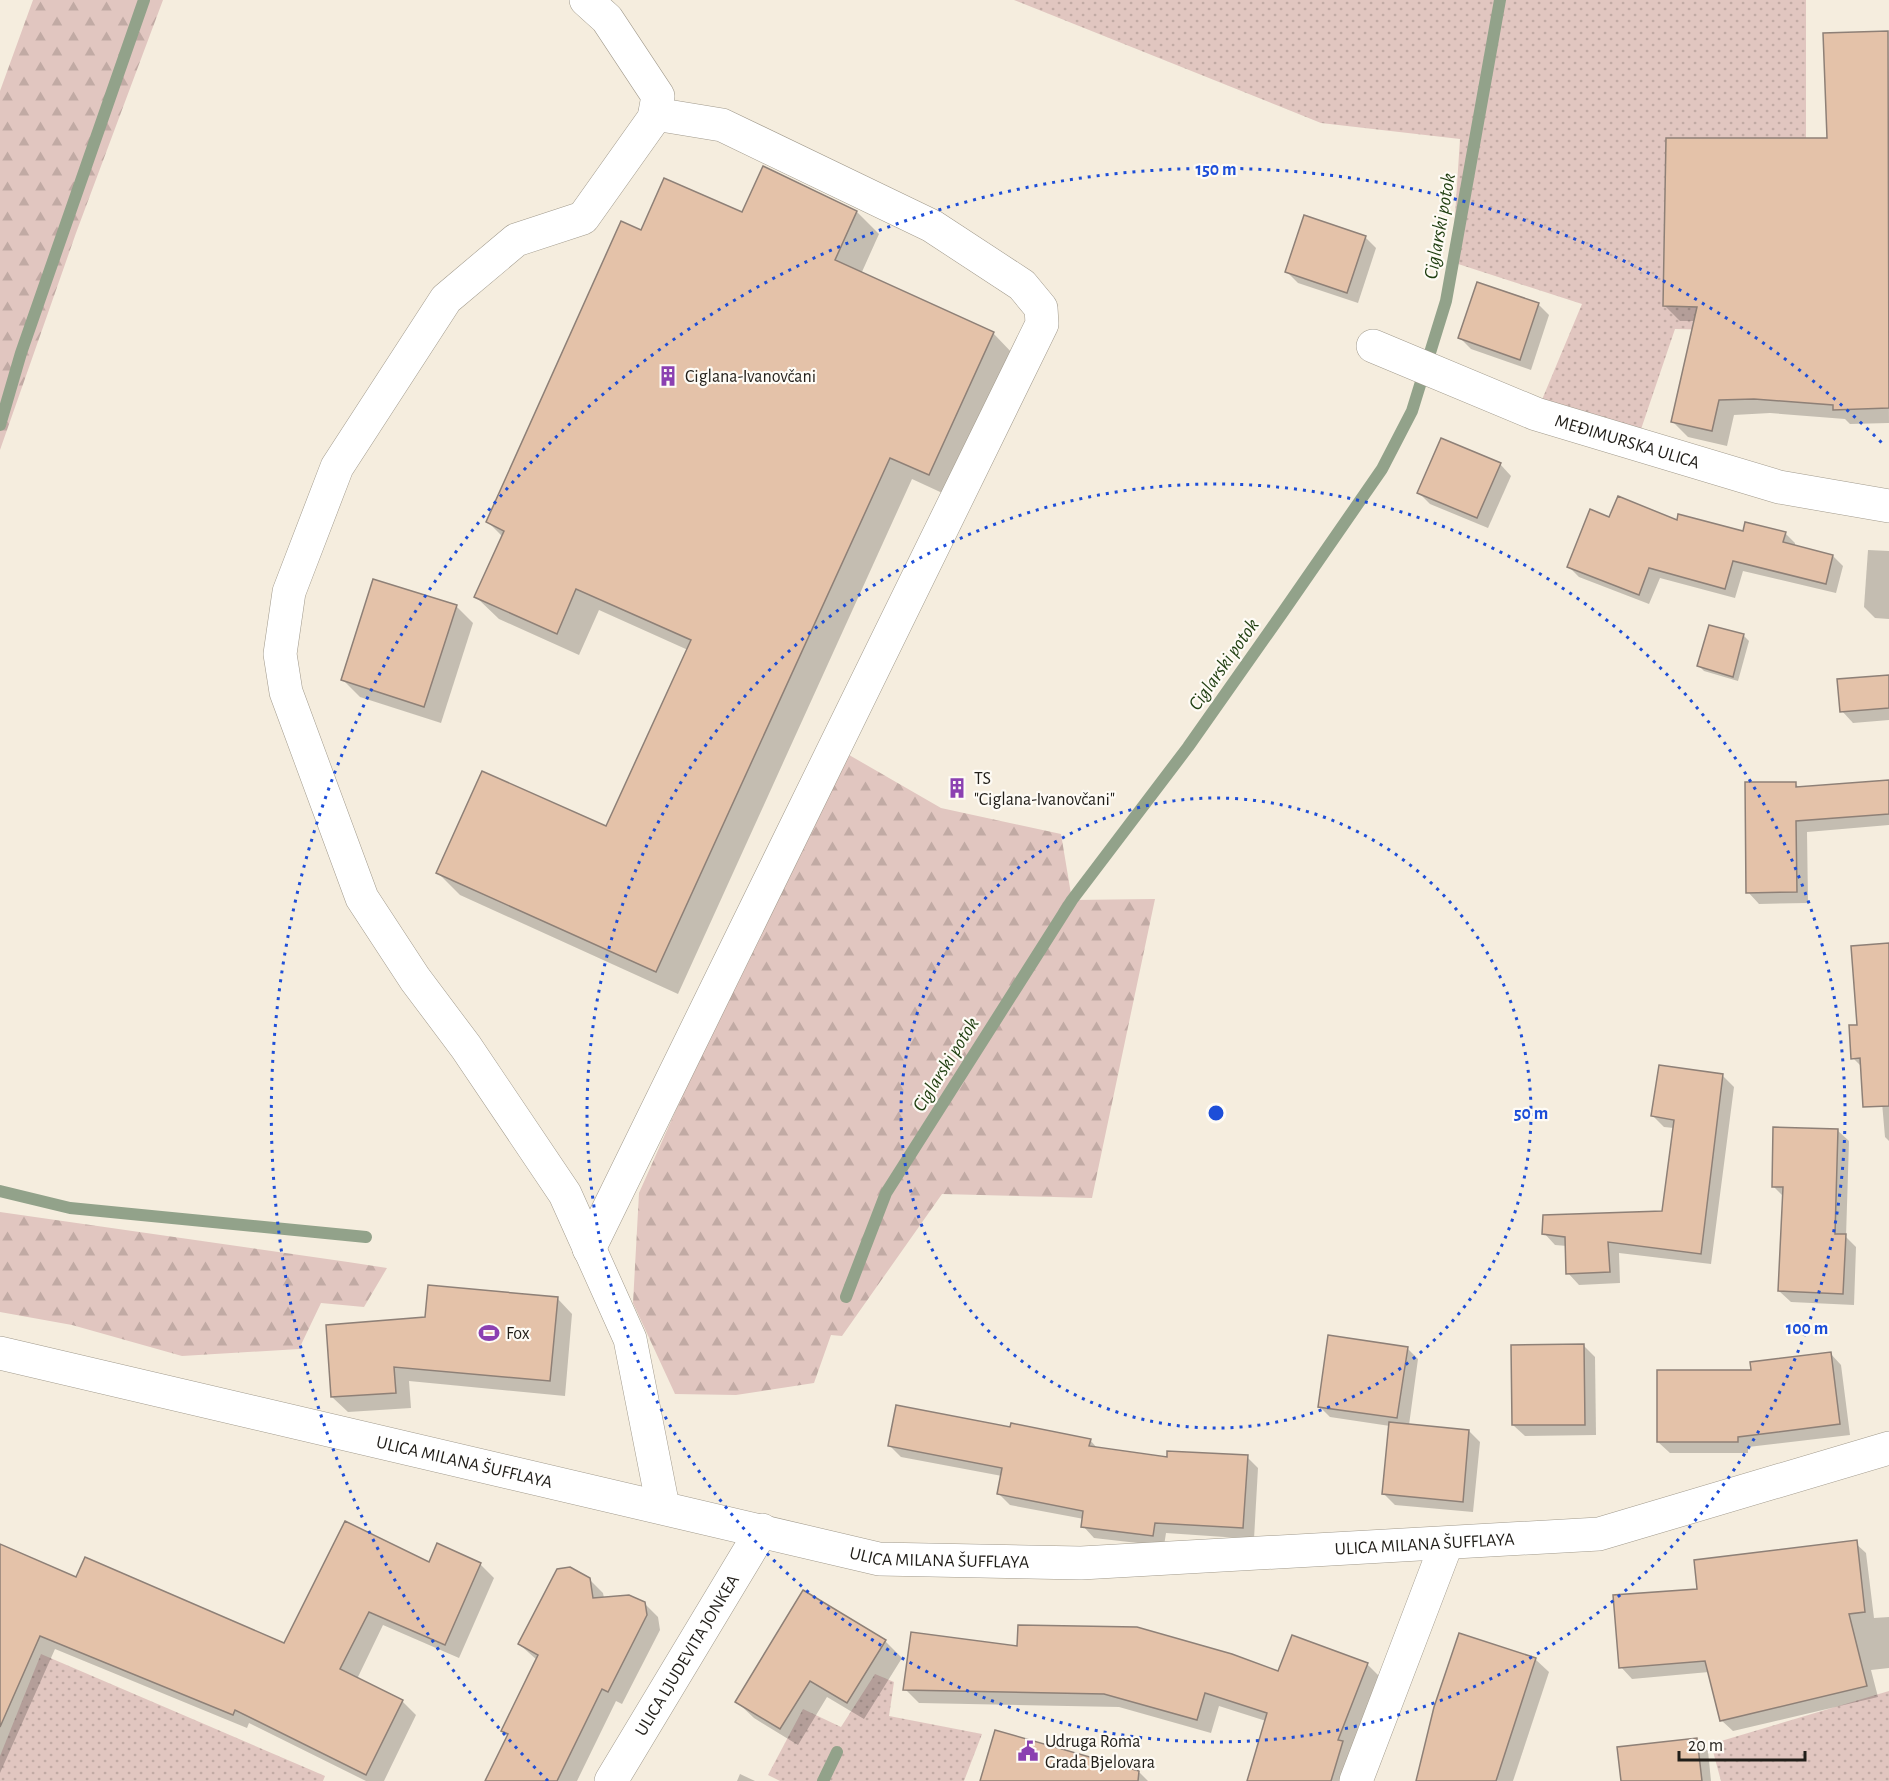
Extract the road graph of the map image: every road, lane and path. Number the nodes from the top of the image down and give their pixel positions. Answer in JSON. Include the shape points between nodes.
{"nodes":[{"id":1,"x":586,"y":0,"type":"edge"},
{"id":2,"x":655,"y":114,"type":"junction"},
{"id":3,"x":1373,"y":346,"type":"dead end"},
{"id":4,"x":1889,"y":506,"type":"edge"},
{"id":5,"x":589,"y":1249,"type":"junction"},
{"id":6,"x":0,"y":1353,"type":"edge"},
{"id":7,"x":1889,"y":1448,"type":"edge"},
{"id":8,"x":663,"y":1507,"type":"junction"},
{"id":9,"x":762,"y":1530,"type":"junction"},
{"id":10,"x":1446,"y":1545,"type":"junction"},
{"id":11,"x":611,"y":1781,"type":"edge"},
{"id":12,"x":1356,"y":1781,"type":"edge"}],
"edges":[{"from":1,"to":2,"type":"street","via":[[607,19],[658,96]]},
{"from":2,"to":5,"type":"street","via":[[583,219],[516,240],[446,299],[337,467],[289,592],[280,654],[286,692],[362,898],[565,1194]]},
{"from":2,"to":5,"type":"street","via":[[722,125],[932,226],[1022,285],[1041,308],[1042,324]]},
{"from":3,"to":4,"type":"street","name":"MEĐIMURSKA ULICA","via":[[1536,414],[1779,487]]},
{"from":5,"to":8,"type":"street","via":[[630,1339]]},
{"from":6,"to":8,"type":"street","name":"ULICA MILANA ŠUFFLAYA"},
{"from":7,"to":10,"type":"street","name":"ULICA MILANA ŠUFFLAYA","via":[[1599,1534]]},
{"from":8,"to":9,"type":"street","name":"ULICA MILANA ŠUFFLAYA"},
{"from":9,"to":10,"type":"street","name":"ULICA MILANA ŠUFFLAYA","via":[[879,1559],[900,1560],[1081,1563]]},
{"from":9,"to":11,"type":"street","name":"ULICA LJUDEVITA JONKEA"},
{"from":10,"to":12,"type":"street"}]}
